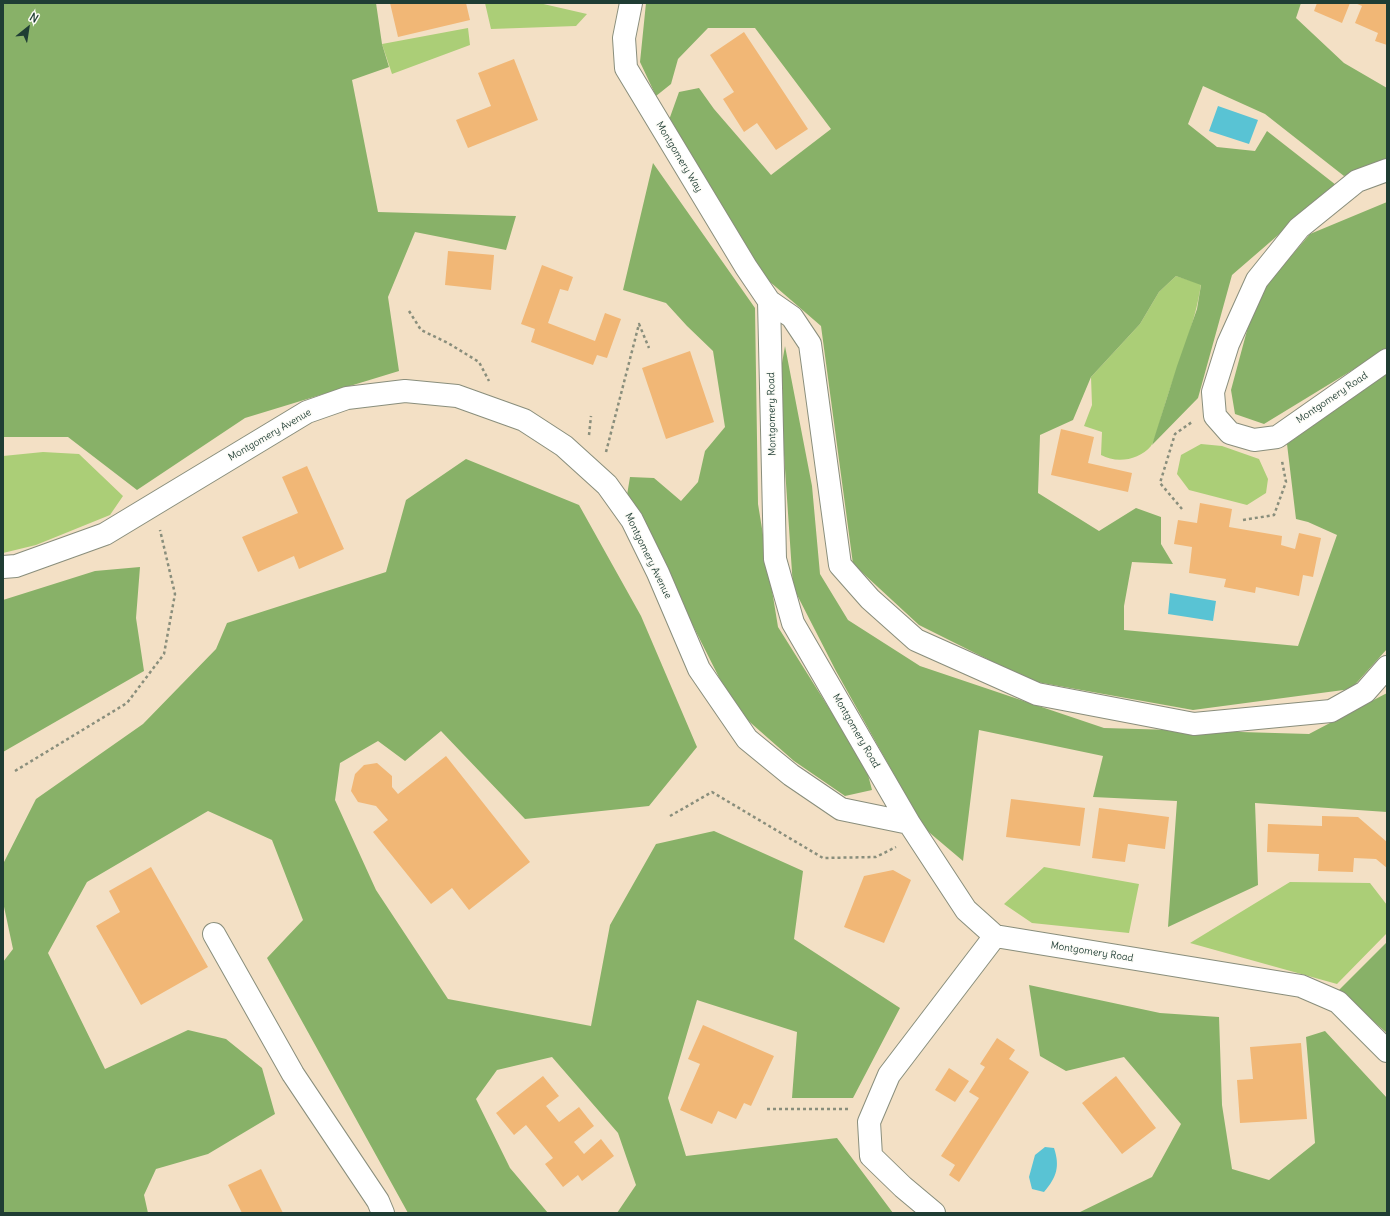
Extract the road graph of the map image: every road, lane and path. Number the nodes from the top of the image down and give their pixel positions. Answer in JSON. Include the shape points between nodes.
{"nodes":[{"id":1,"x":631,"y":3,"type":"edge"},
{"id":2,"x":1387,"y":170,"type":"edge"},
{"id":3,"x":769,"y":301,"type":"junction"},
{"id":4,"x":410,"y":311,"type":"dead end"},
{"id":5,"x":649,"y":348,"type":"dead end"},
{"id":6,"x":1387,"y":360,"type":"edge"},
{"id":7,"x":1214,"y":407,"type":"junction"},
{"id":8,"x":507,"y":414,"type":"junction"},
{"id":9,"x":1277,"y":437,"type":"junction"},
{"id":10,"x":600,"y":478,"type":"junction"},
{"id":11,"x":154,"y":504,"type":"junction"},
{"id":12,"x":1182,"y":509,"type":"dead end"},
{"id":13,"x":1243,"y":520,"type":"dead end"},
{"id":14,"x":3,"y":567,"type":"edge"},
{"id":15,"x":1387,"y":667,"type":"edge"},
{"id":16,"x":15,"y":771,"type":"dead end"},
{"id":17,"x":670,"y":816,"type":"dead end"},
{"id":18,"x":914,"y":829,"type":"junction"},
{"id":19,"x":214,"y":934,"type":"dead end"},
{"id":20,"x":995,"y":936,"type":"junction"},
{"id":21,"x":1387,"y":1051,"type":"edge"},
{"id":22,"x":767,"y":1109,"type":"dead end"},
{"id":23,"x":875,"y":1109,"type":"junction"},
{"id":24,"x":384,"y":1213,"type":"edge"},
{"id":25,"x":934,"y":1213,"type":"edge"}],
"edges":[{"from":1,"to":3,"type":"street","name":"Montgomery Way","via":[[624,38],[626,68]]},
{"from":2,"to":7,"type":"street","via":[[1357,181],[1298,228],[1257,280],[1228,344],[1213,392]]},
{"from":3,"to":15,"type":"street","via":[[792,317],[810,344],[840,565],[870,600],[916,640],[1037,694],[1194,724],[1331,711],[1365,692]]},
{"from":3,"to":18,"type":"street","name":"Montgomery Road","via":[[775,559],[793,623]]},
{"from":4,"to":8,"type":"path","via":[[421,330],[479,362]]},
{"from":5,"to":10,"type":"path","via":[[640,324]]},
{"from":6,"to":9,"type":"street","name":"Montgomery Road"},
{"from":7,"to":9,"type":"street","via":[[1215,416],[1230,433],[1254,440]]},
{"from":7,"to":12,"type":"path","via":[[1175,434],[1160,483]]},
{"from":8,"to":10,"type":"street","name":"Montgomery Avenue","via":[[524,420],[564,446]]},
{"from":8,"to":11,"type":"street","name":"Montgomery Avenue","via":[[457,396],[405,391],[347,398],[306,412]]},
{"from":9,"to":13,"type":"path","via":[[1286,482],[1274,515]]},
{"from":10,"to":18,"type":"street","name":"Montgomery Avenue","via":[[632,520],[700,669],[747,739],[791,776],[841,809]]},
{"from":11,"to":14,"type":"street","name":"Montgomery Avenue","via":[[105,534],[16,566]]},
{"from":11,"to":16,"type":"path","via":[[175,594],[164,654],[127,703]]},
{"from":17,"to":18,"type":"path","via":[[712,792],[823,858],[876,857]]},
{"from":18,"to":20,"type":"street","name":"Montgomery Road","via":[[966,910]]},
{"from":19,"to":24,"type":"street","via":[[294,1074]]},
{"from":20,"to":21,"type":"street","name":"Montgomery Road","via":[[1302,986],[1338,1002]]},
{"from":20,"to":23,"type":"street","via":[[889,1074]]},
{"from":22,"to":23,"type":"path"},
{"from":23,"to":25,"type":"street","via":[[869,1122],[871,1156]]}]}
